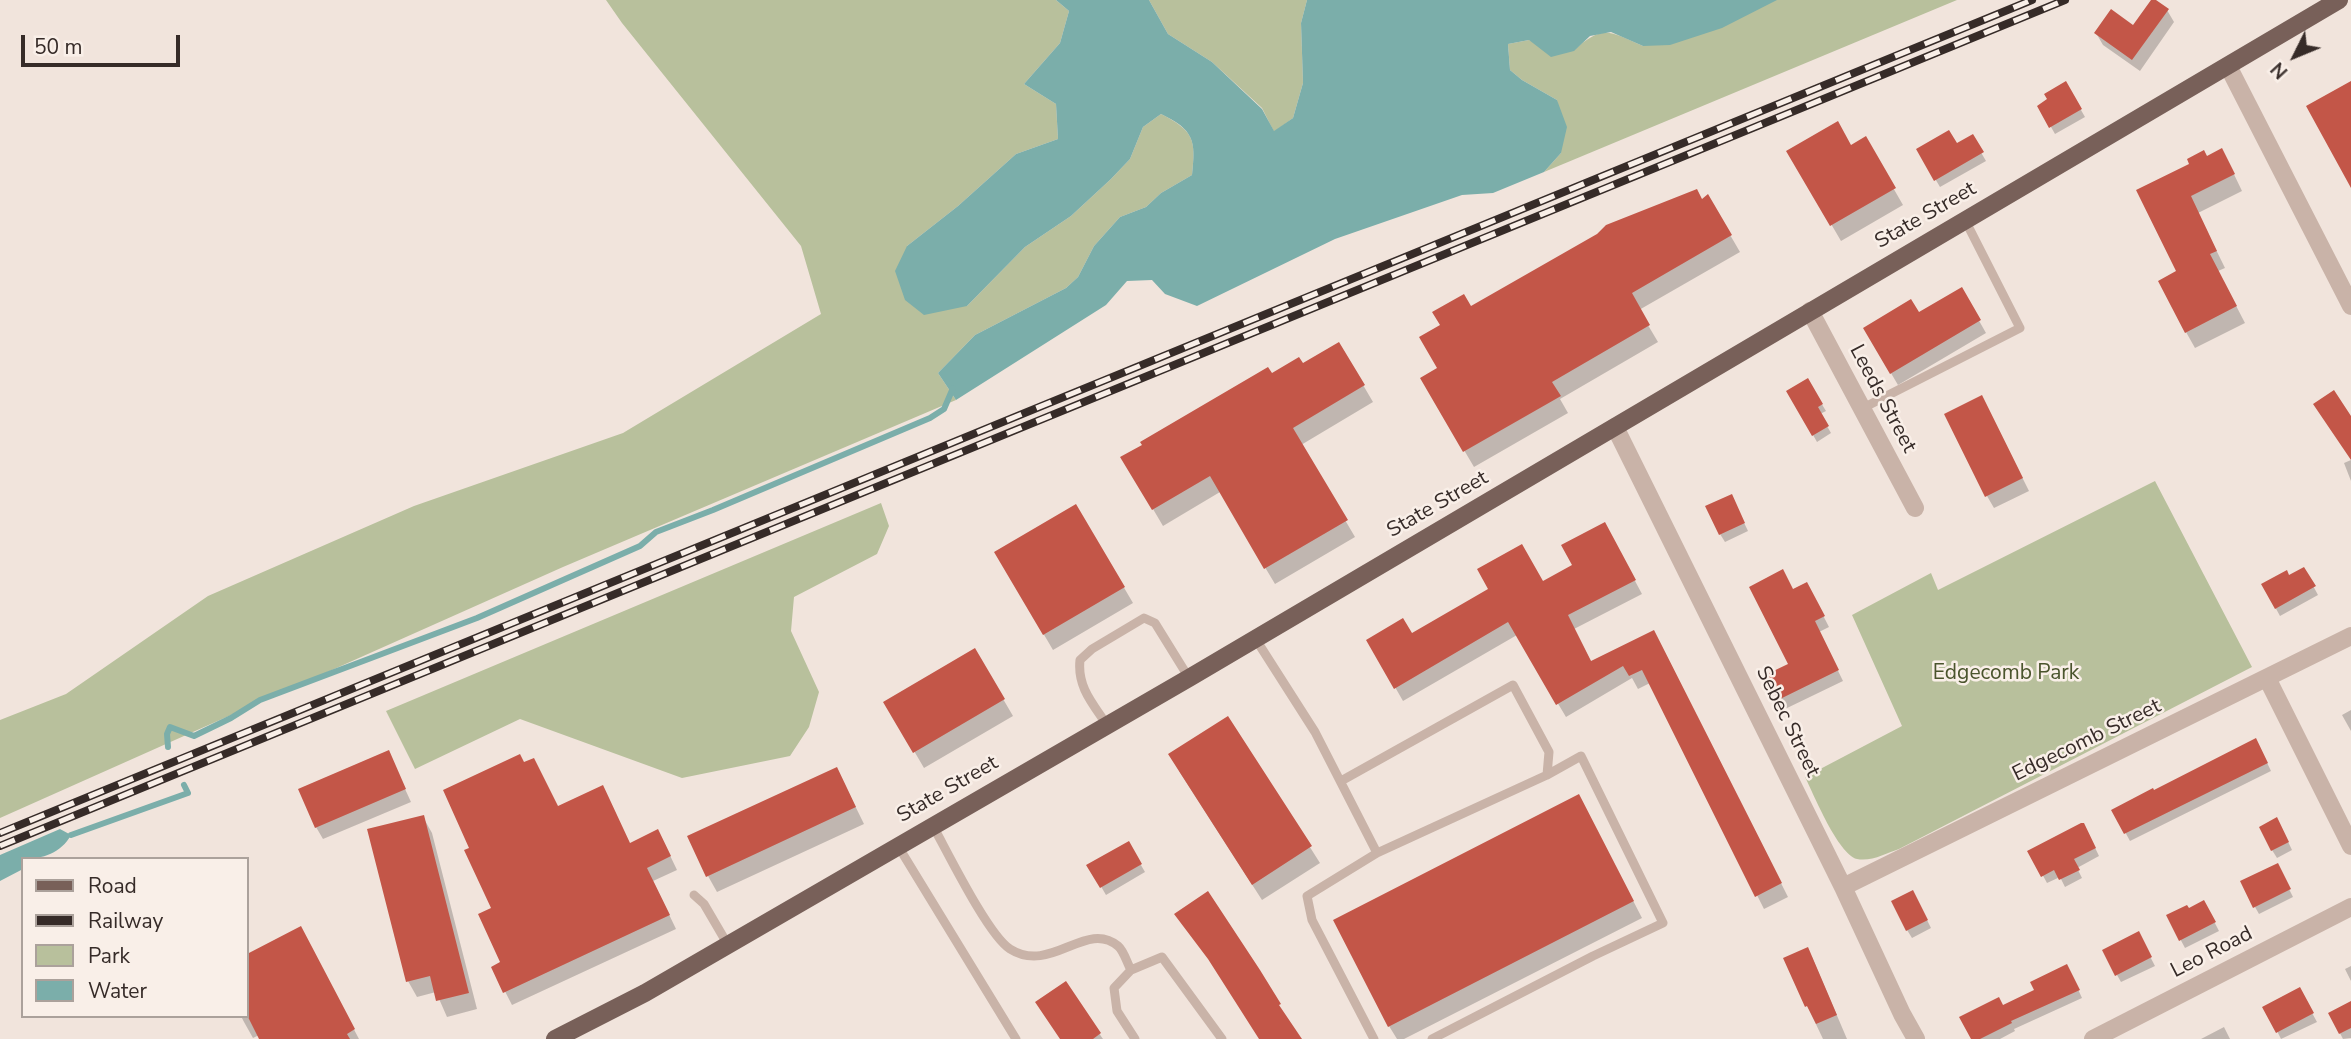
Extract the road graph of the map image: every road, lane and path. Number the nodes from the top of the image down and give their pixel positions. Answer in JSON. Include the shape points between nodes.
{"nodes":[{"id":1,"x":2339,"y":0,"type":"edge"},
{"id":2,"x":2228,"y":66,"type":"junction"},
{"id":3,"x":1965,"y":220,"type":"junction"},
{"id":4,"x":2351,"y":306,"type":"edge"},
{"id":5,"x":1810,"y":311,"type":"junction"},
{"id":6,"x":1861,"y":409,"type":"junction"},
{"id":7,"x":1615,"y":427,"type":"junction"},
{"id":8,"x":1914,"y":508,"type":"dead end"},
{"id":9,"x":2351,"y":636,"type":"edge"},
{"id":10,"x":1255,"y":638,"type":"junction"},
{"id":11,"x":1189,"y":678,"type":"junction"},
{"id":12,"x":2267,"y":678,"type":"junction"},
{"id":13,"x":1107,"y":725,"type":"junction"},
{"id":14,"x":1546,"y":775,"type":"junction"},
{"id":15,"x":1341,"y":781,"type":"junction"},
{"id":16,"x":933,"y":826,"type":"junction"},
{"id":17,"x":898,"y":846,"type":"junction"},
{"id":18,"x":2351,"y":846,"type":"edge"},
{"id":19,"x":1377,"y":853,"type":"junction"},
{"id":20,"x":1843,"y":887,"type":"junction"},
{"id":21,"x":694,"y":895,"type":"dead end"},
{"id":22,"x":2351,"y":907,"type":"edge"},
{"id":23,"x":727,"y":945,"type":"junction"},
{"id":24,"x":1131,"y":970,"type":"junction"},
{"id":25,"x":561,"y":1038,"type":"edge"},
{"id":26,"x":1016,"y":1039,"type":"edge"},
{"id":27,"x":1135,"y":1039,"type":"edge"},
{"id":28,"x":1222,"y":1039,"type":"edge"},
{"id":29,"x":1374,"y":1039,"type":"edge"},
{"id":30,"x":1432,"y":1039,"type":"edge"},
{"id":31,"x":1916,"y":1039,"type":"edge"},
{"id":32,"x":2093,"y":1039,"type":"edge"}],
"edges":[{"from":1,"to":2,"type":"main road","name":"State Street"},
{"from":2,"to":3,"type":"main road","name":"State Street"},
{"from":2,"to":4,"type":"street"},
{"from":3,"to":5,"type":"main road","name":"State Street"},
{"from":3,"to":6,"type":"lane","via":[[2020,328]]},
{"from":5,"to":6,"type":"street","name":"Leeds Street"},
{"from":5,"to":7,"type":"main road","name":"State Street"},
{"from":6,"to":8,"type":"street","name":"Leeds Street"},
{"from":7,"to":10,"type":"main road","name":"State Street"},
{"from":7,"to":20,"type":"street","name":"Sebec Street"},
{"from":9,"to":12,"type":"street","name":"Edgecomb Street"},
{"from":10,"to":11,"type":"main road","name":"State Street"},
{"from":10,"to":15,"type":"lane"},
{"from":11,"to":13,"type":"main road","name":"State Street"},
{"from":11,"to":13,"type":"lane","via":[[1155,623],[1144,618],[1080,660],[1082,686]]},
{"from":12,"to":18,"type":"street"},
{"from":12,"to":20,"type":"street","name":"Edgecomb Street"},
{"from":13,"to":16,"type":"main road","name":"State Street"},
{"from":14,"to":15,"type":"lane","via":[[1549,752],[1513,685]]},
{"from":14,"to":19,"type":"lane"},
{"from":14,"to":30,"type":"lane","via":[[1581,757],[1663,923]]},
{"from":15,"to":19,"type":"lane"},
{"from":16,"to":17,"type":"main road","name":"State Street"},
{"from":16,"to":24,"type":"lane","via":[[992,931],[1009,949],[1035,957],[1089,939],[1106,940],[1119,947]]},
{"from":17,"to":23,"type":"main road","name":"State Street"},
{"from":17,"to":26,"type":"lane"},
{"from":19,"to":29,"type":"lane","via":[[1307,896],[1312,920]]},
{"from":20,"to":31,"type":"street","name":"Sebec Street"},
{"from":21,"to":23,"type":"lane"},
{"from":22,"to":32,"type":"street","name":"Leo Road"},
{"from":23,"to":25,"type":"main road","name":"State Street"},
{"from":24,"to":27,"type":"lane","via":[[1114,988],[1117,1011]]},
{"from":24,"to":28,"type":"lane","via":[[1162,957]]}]}
